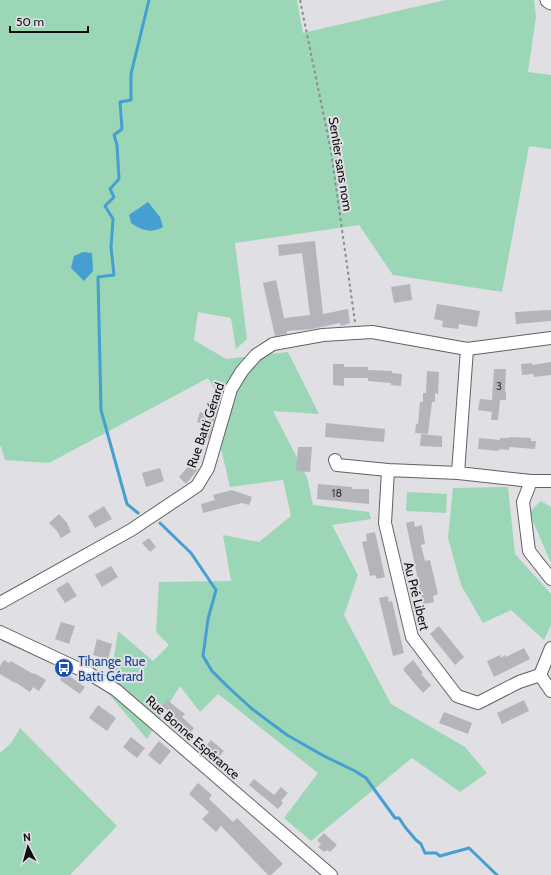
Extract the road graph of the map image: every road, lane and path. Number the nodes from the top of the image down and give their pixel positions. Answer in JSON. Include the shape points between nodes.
{"nodes":[{"id":1,"x":300,"y":0,"type":"edge"},
{"id":2,"x":548,"y":0,"type":"edge"},
{"id":3,"x":551,"y":2,"type":"edge"},
{"id":4,"x":356,"y":333,"type":"junction"},
{"id":5,"x":551,"y":338,"type":"edge"},
{"id":6,"x":467,"y":349,"type":"junction"},
{"id":7,"x":335,"y":460,"type":"dead end"},
{"id":8,"x":388,"y":470,"type":"junction"},
{"id":9,"x":458,"y":473,"type":"junction"},
{"id":10,"x":551,"y":481,"type":"edge"},
{"id":11,"x":531,"y":482,"type":"junction"},
{"id":12,"x":551,"y":579,"type":"edge"},
{"id":13,"x":0,"y":603,"type":"edge"},
{"id":14,"x":0,"y":632,"type":"edge"},
{"id":15,"x":551,"y":648,"type":"edge"},
{"id":16,"x":540,"y":675,"type":"junction"},
{"id":17,"x":551,"y":691,"type":"edge"},
{"id":18,"x":331,"y":875,"type":"edge"}],
"edges":[{"from":1,"to":4,"type":"path","name":"Sentier sans nom","via":[[331,151]]},
{"from":2,"to":3,"type":"street"},
{"from":4,"to":6,"type":"street","name":"Rue Batti Gérard","via":[[372,332]]},
{"from":4,"to":13,"type":"street","name":"Rue Batti Gérard","via":[[323,335],[273,344],[256,355],[230,389],[208,468],[197,486],[131,530]]},
{"from":5,"to":6,"type":"street","name":"Rue Batti Gérard"},
{"from":6,"to":9,"type":"street"},
{"from":7,"to":8,"type":"street","via":[[337,465]]},
{"from":8,"to":9,"type":"street"},
{"from":8,"to":16,"type":"street","name":"Au Pré Libert","via":[[385,523],[412,637],[457,696],[478,703],[519,682]]},
{"from":9,"to":11,"type":"street"},
{"from":10,"to":11,"type":"street"},
{"from":11,"to":12,"type":"street","via":[[523,502],[529,551]]},
{"from":14,"to":18,"type":"street","name":"Rue Bonne Espérance","via":[[90,674],[116,690]]},
{"from":15,"to":16,"type":"street"},
{"from":16,"to":17,"type":"street"}]}
